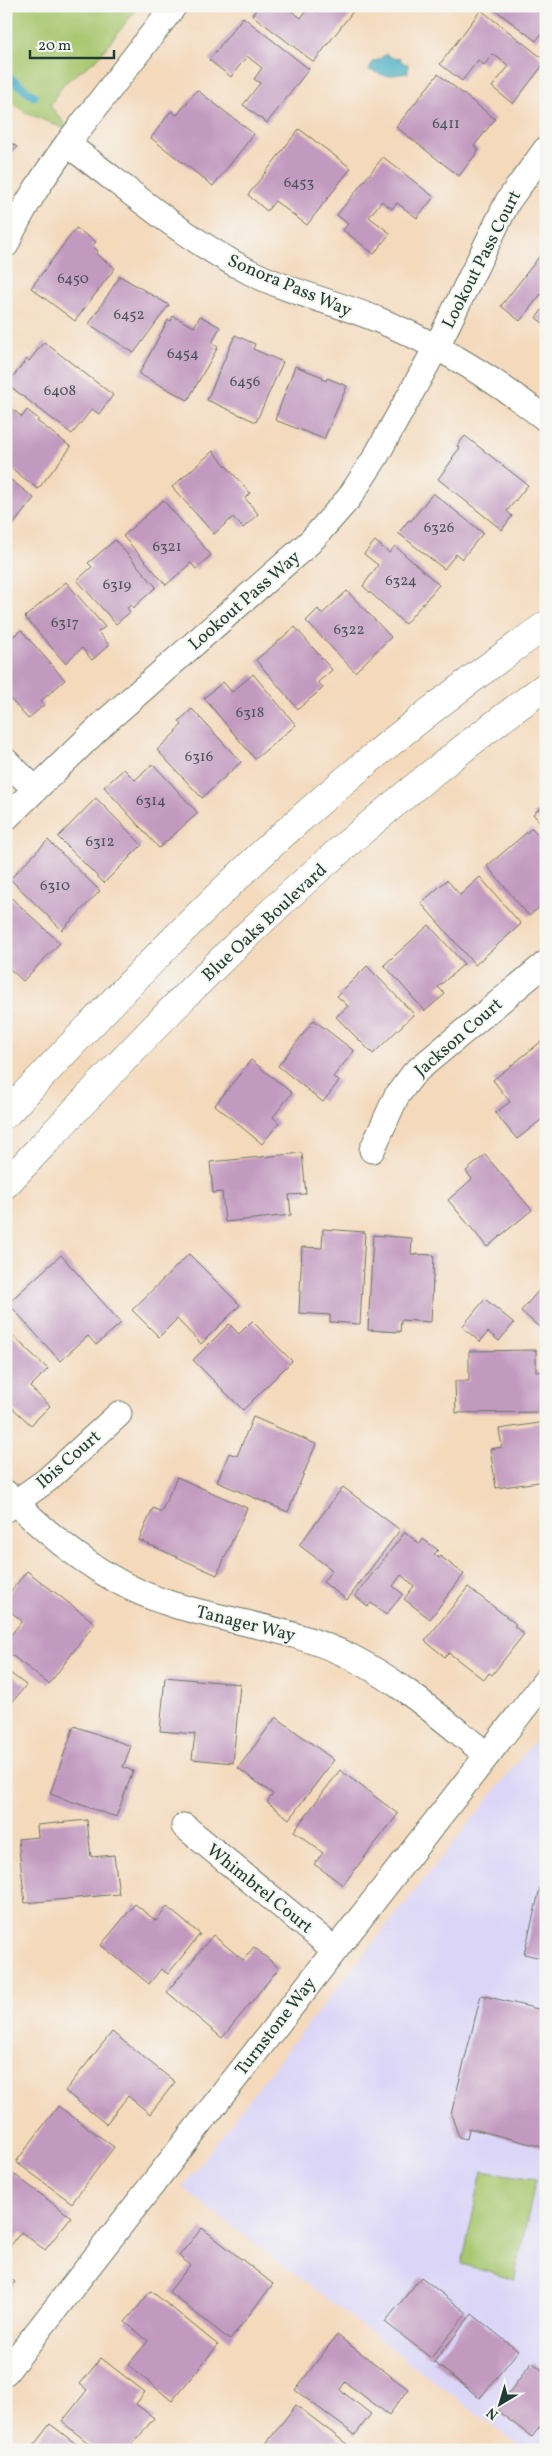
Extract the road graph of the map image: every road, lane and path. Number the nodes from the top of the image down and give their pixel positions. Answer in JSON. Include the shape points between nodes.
{"nodes":[{"id":1,"x":174,"y":6,"type":"edge"},
{"id":2,"x":67,"y":144,"type":"junction"},
{"id":3,"x":546,"y":149,"type":"edge"},
{"id":4,"x":6,"y":245,"type":"edge"},
{"id":5,"x":437,"y":346,"type":"junction"},
{"id":6,"x":546,"y":419,"type":"edge"},
{"id":7,"x":546,"y":625,"type":"edge"},
{"id":8,"x":546,"y":686,"type":"edge"},
{"id":9,"x":6,"y":761,"type":"edge"},
{"id":10,"x":35,"y":789,"type":"junction"},
{"id":11,"x":6,"y":818,"type":"edge"},
{"id":12,"x":546,"y":963,"type":"edge"},
{"id":13,"x":6,"y":1114,"type":"edge"},
{"id":14,"x":372,"y":1150,"type":"dead end"},
{"id":15,"x":6,"y":1184,"type":"edge"},
{"id":16,"x":119,"y":1414,"type":"dead end"},
{"id":17,"x":9,"y":1501,"type":"edge"},
{"id":18,"x":546,"y":1680,"type":"edge"},
{"id":19,"x":486,"y":1754,"type":"junction"},
{"id":20,"x":184,"y":1826,"type":"dead end"},
{"id":21,"x":335,"y":1950,"type":"junction"},
{"id":22,"x":6,"y":2372,"type":"edge"}],
"edges":[{"from":1,"to":2,"type":"street"},
{"from":2,"to":4,"type":"street","via":[[38,184]]},
{"from":2,"to":5,"type":"street","name":"Sonora Pass Way","via":[[176,227],[243,268]]},
{"from":3,"to":5,"type":"street","name":"Lookout Pass Court","via":[[508,201]]},
{"from":5,"to":6,"type":"street","name":"Sonora Pass Way","via":[[497,383]]},
{"from":5,"to":10,"type":"street","name":"Lookout Pass Way","via":[[375,458],[349,498],[310,542],[104,723]]},
{"from":7,"to":13,"type":"main road","via":[[361,767],[280,838]]},
{"from":8,"to":15,"type":"main road","name":"Blue Oaks Boulevard","via":[[464,746],[313,874],[138,1044]]},
{"from":9,"to":10,"type":"street"},
{"from":10,"to":11,"type":"street","name":"Lookout Pass Way"},
{"from":12,"to":14,"type":"street","name":"Jackson Court","via":[[414,1073],[396,1097]]},
{"from":16,"to":17,"type":"street","name":"Ibis Court","via":[[47,1480]]},
{"from":17,"to":19,"type":"street","name":"Tanager Way","via":[[91,1566],[129,1588],[172,1605],[305,1638],[352,1657],[395,1682]]},
{"from":18,"to":19,"type":"street","name":"Turnstone Way"},
{"from":19,"to":21,"type":"street","name":"Turnstone Way"},
{"from":20,"to":21,"type":"street","name":"Whimbrel Court"},
{"from":21,"to":22,"type":"street","name":"Turnstone Way"}]}
